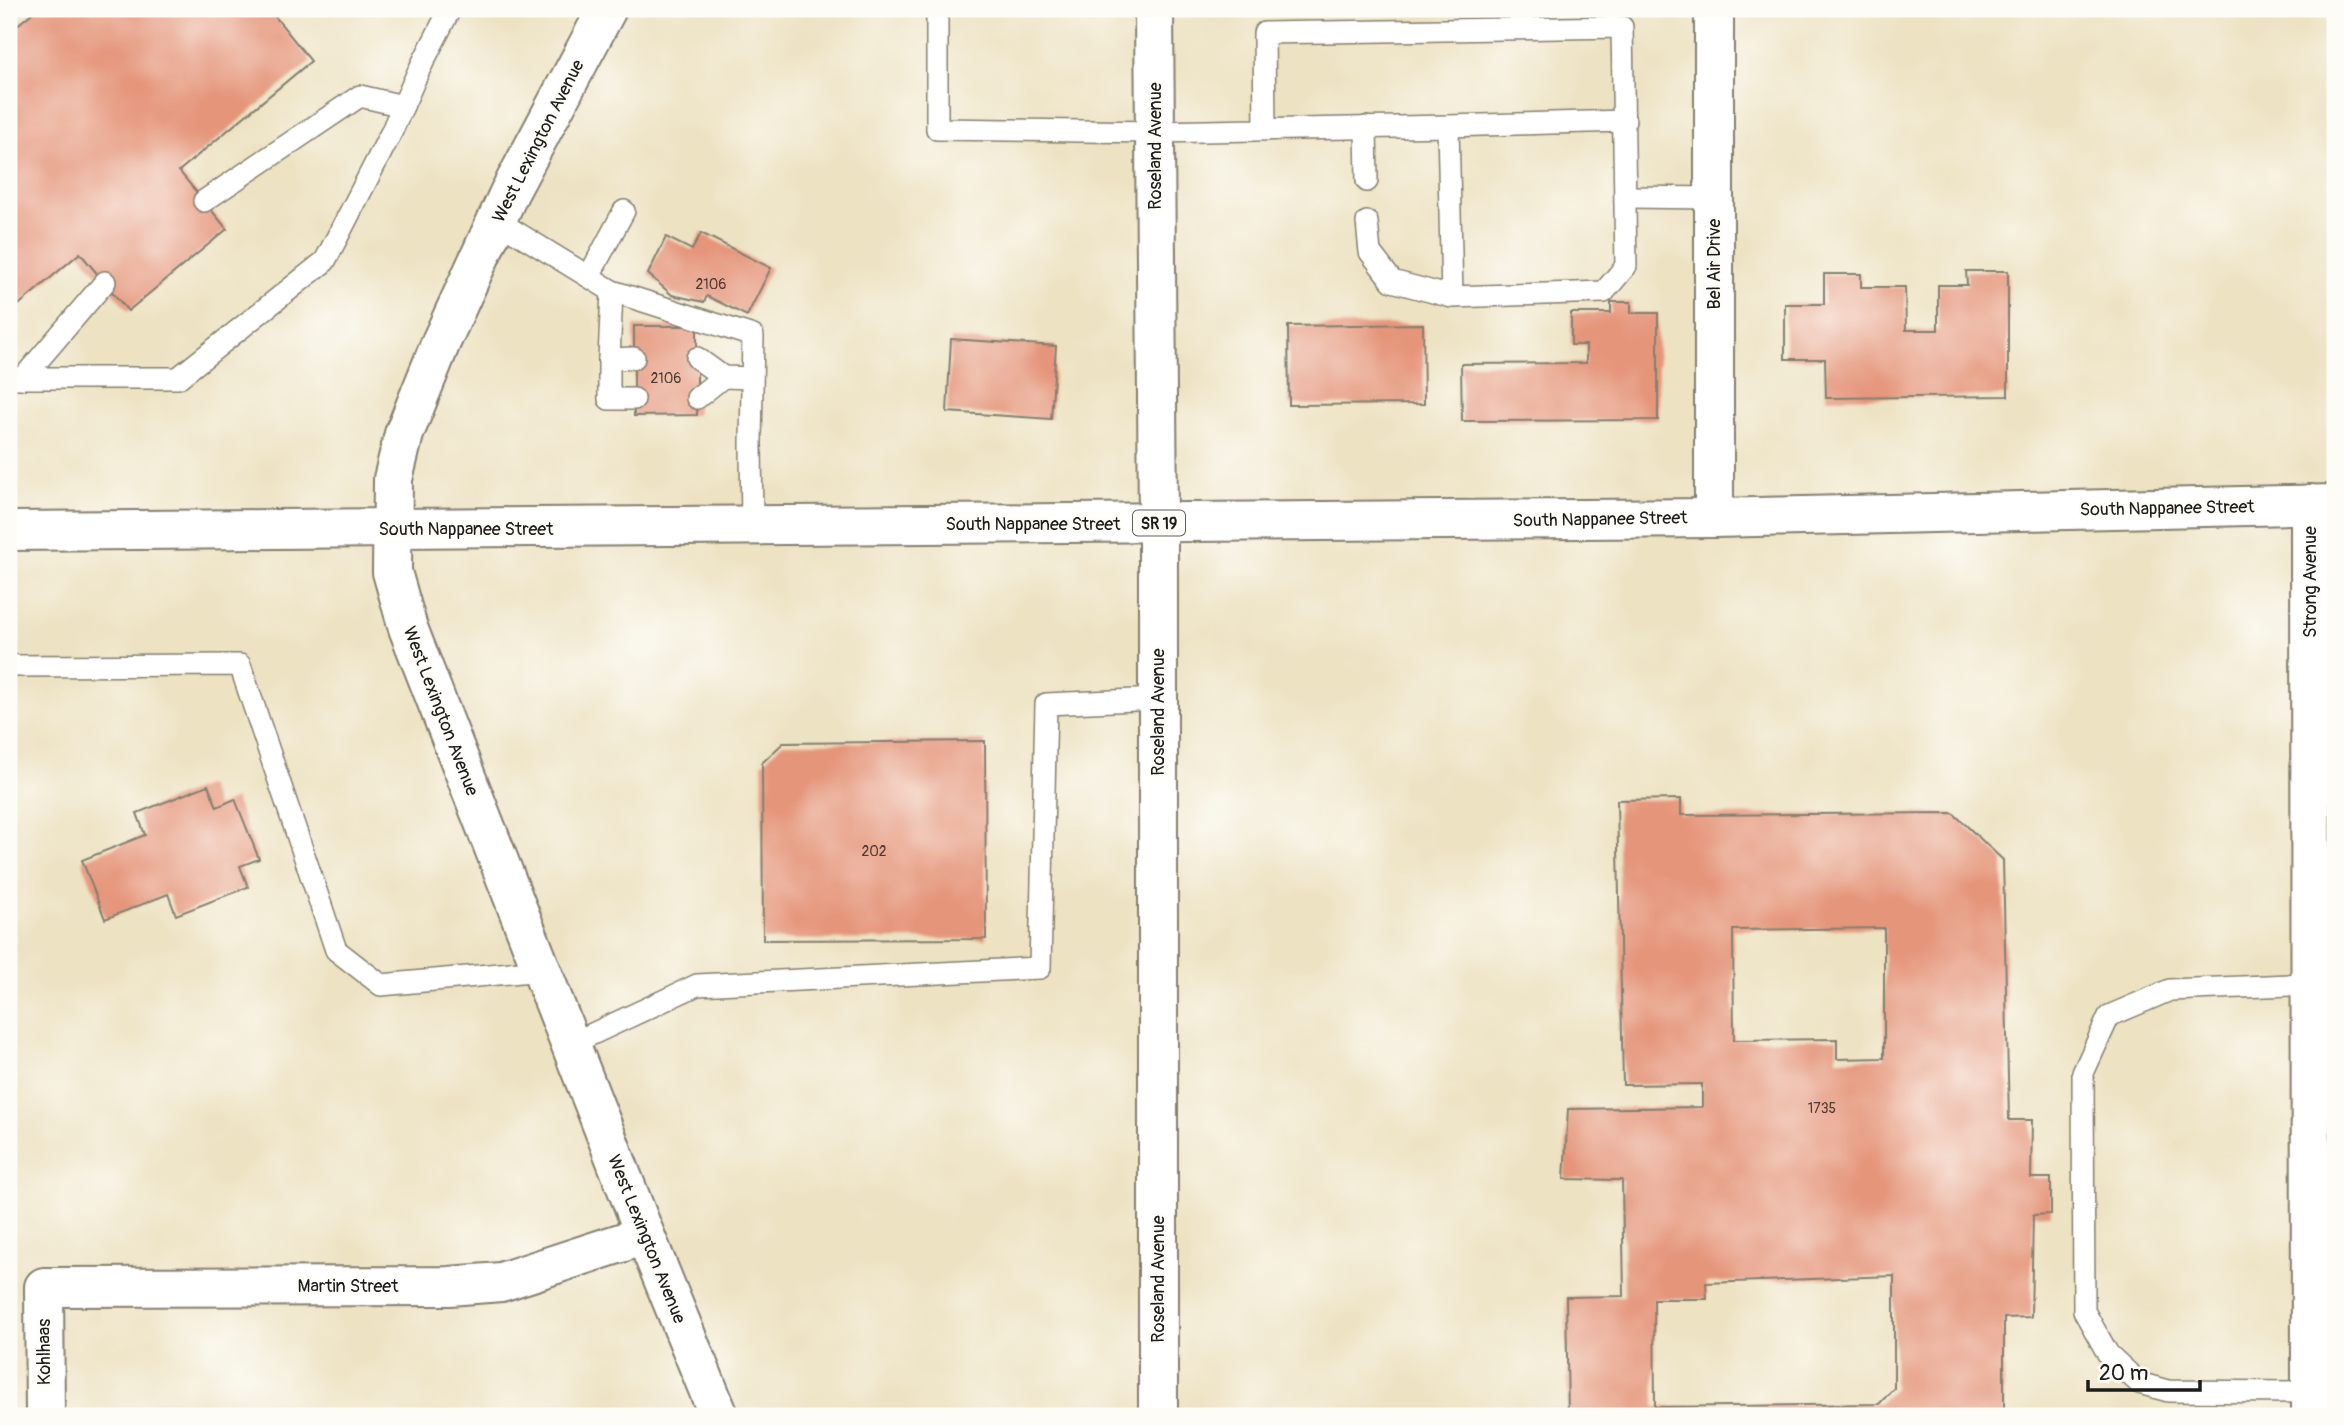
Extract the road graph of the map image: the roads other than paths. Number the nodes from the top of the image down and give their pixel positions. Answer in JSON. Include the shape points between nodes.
{"nodes":[{"id":1,"x":450,"y":9,"type":"edge"},
{"id":2,"x":607,"y":9,"type":"edge"},
{"id":3,"x":1154,"y":9,"type":"edge"},
{"id":4,"x":1714,"y":9,"type":"edge"},
{"id":5,"x":937,"y":14,"type":"dead end"},
{"id":6,"x":403,"y":106,"type":"junction"},
{"id":7,"x":1625,"y":121,"type":"junction"},
{"id":8,"x":1448,"y":126,"type":"junction"},
{"id":9,"x":1366,"y":127,"type":"junction"},
{"id":10,"x":1265,"y":129,"type":"junction"},
{"id":11,"x":1156,"y":132,"type":"junction"},
{"id":12,"x":1367,"y":181,"type":"dead end"},
{"id":13,"x":1626,"y":197,"type":"junction"},
{"id":14,"x":1714,"y":198,"type":"junction"},
{"id":15,"x":204,"y":201,"type":"dead end"},
{"id":16,"x":624,"y":211,"type":"dead end"},
{"id":17,"x":496,"y":220,"type":"junction"},
{"id":18,"x":1367,"y":222,"type":"dead end"},
{"id":19,"x":589,"y":276,"type":"junction"},
{"id":20,"x":105,"y":282,"type":"dead end"},
{"id":21,"x":612,"y":291,"type":"junction"},
{"id":22,"x":1452,"y":296,"type":"junction"},
{"id":23,"x":634,"y":358,"type":"dead end"},
{"id":24,"x":697,"y":358,"type":"dead end"},
{"id":25,"x":609,"y":359,"type":"junction"},
{"id":26,"x":723,"y":377,"type":"junction"},
{"id":27,"x":16,"y":378,"type":"edge"},
{"id":28,"x":752,"y":378,"type":"junction"},
{"id":29,"x":697,"y":398,"type":"dead end"},
{"id":30,"x":634,"y":399,"type":"dead end"},
{"id":31,"x":2323,"y":504,"type":"edge"},
{"id":32,"x":1714,"y":518,"type":"junction"},
{"id":33,"x":1158,"y":523,"type":"junction"},
{"id":34,"x":752,"y":526,"type":"junction"},
{"id":35,"x":391,"y":529,"type":"junction"},
{"id":36,"x":9,"y":531,"type":"edge"},
{"id":37,"x":9,"y":666,"type":"edge"},
{"id":38,"x":1158,"y":699,"type":"junction"},
{"id":39,"x":542,"y":970,"type":"junction"},
{"id":40,"x":2311,"y":984,"type":"junction"},
{"id":41,"x":570,"y":1044,"type":"junction"},
{"id":42,"x":645,"y":1235,"type":"junction"},
{"id":43,"x":44,"y":1287,"type":"joint"},
{"id":44,"x":2311,"y":1404,"type":"edge"},
{"id":45,"x":44,"y":1416,"type":"edge"},
{"id":46,"x":719,"y":1416,"type":"edge"},
{"id":47,"x":1158,"y":1416,"type":"edge"}],
"edges":[{"from":1,"to":6,"type":"lane"},
{"from":2,"to":17,"type":"main road","name":"West Lexington Avenue"},
{"from":3,"to":11,"type":"main road","name":"Roseland Avenue"},
{"from":4,"to":14,"type":"main road","name":"Bel Air Drive"},
{"from":5,"to":11,"type":"lane","via":[[937,129]]},
{"from":6,"to":15,"type":"lane","via":[[359,96]]},
{"from":6,"to":27,"type":"lane","via":[[325,261],[178,378]]},
{"from":7,"to":8,"type":"lane"},
{"from":7,"to":10,"type":"lane","via":[[1622,27],[1264,33]]},
{"from":7,"to":13,"type":"lane"},
{"from":8,"to":9,"type":"lane"},
{"from":8,"to":22,"type":"lane"},
{"from":9,"to":10,"type":"lane"},
{"from":9,"to":12,"type":"lane"},
{"from":10,"to":11,"type":"lane"},
{"from":11,"to":33,"type":"main road","name":"Roseland Avenue"},
{"from":13,"to":14,"type":"lane"},
{"from":13,"to":22,"type":"lane","via":[[1626,266],[1604,292]]},
{"from":14,"to":32,"type":"main road","name":"Bel Air Drive"},
{"from":16,"to":19,"type":"lane"},
{"from":17,"to":19,"type":"lane"},
{"from":17,"to":35,"type":"main road","name":"West Lexington Avenue","via":[[404,434],[393,479]]},
{"from":18,"to":22,"type":"lane","via":[[1370,252],[1392,281]]},
{"from":19,"to":21,"type":"lane"},
{"from":20,"to":27,"type":"lane"},
{"from":21,"to":25,"type":"lane"},
{"from":21,"to":28,"type":"lane","via":[[754,336]]},
{"from":23,"to":25,"type":"lane"},
{"from":24,"to":26,"type":"lane"},
{"from":25,"to":30,"type":"lane","via":[[609,400]]},
{"from":26,"to":28,"type":"lane"},
{"from":26,"to":29,"type":"lane"},
{"from":28,"to":34,"type":"lane"},
{"from":31,"to":32,"type":"main road","name":"South Nappanee Street","number":"SR 19"},
{"from":31,"to":40,"type":"main road","name":"Strong Avenue"},
{"from":32,"to":33,"type":"main road","name":"South Nappanee Street","number":"SR 19"},
{"from":33,"to":34,"type":"main road","name":"South Nappanee Street","number":"SR 19"},
{"from":33,"to":38,"type":"main road","name":"Roseland Avenue"},
{"from":34,"to":35,"type":"main road","name":"South Nappanee Street","number":"SR 19"},
{"from":35,"to":36,"type":"main road","name":"South Nappanee Street","number":"SR 19"},
{"from":35,"to":39,"type":"main road","name":"West Lexington Avenue","via":[[392,572],[408,628]]},
{"from":37,"to":39,"type":"lane","via":[[240,665],[336,950],[381,985]]},
{"from":38,"to":41,"type":"lane","via":[[1046,704],[1040,968],[697,985]]},
{"from":38,"to":47,"type":"main road","name":"Roseland Avenue"},
{"from":39,"to":41,"type":"main road","name":"West Lexington Avenue"},
{"from":40,"to":44,"type":"main road","name":"Strong Avenue"},
{"from":40,"to":44,"type":"lane","via":[[2170,990],[2109,1016],[2083,1073],[2084,1311],[2108,1354],[2140,1383],[2168,1391]]},
{"from":41,"to":42,"type":"main road","name":"West Lexington Avenue"},
{"from":42,"to":43,"type":"main road","name":"Martin Street","via":[[501,1282]]},
{"from":42,"to":46,"type":"main road","name":"West Lexington Avenue"},
{"from":43,"to":45,"type":"main road","name":"Kohlhaas"}]}
